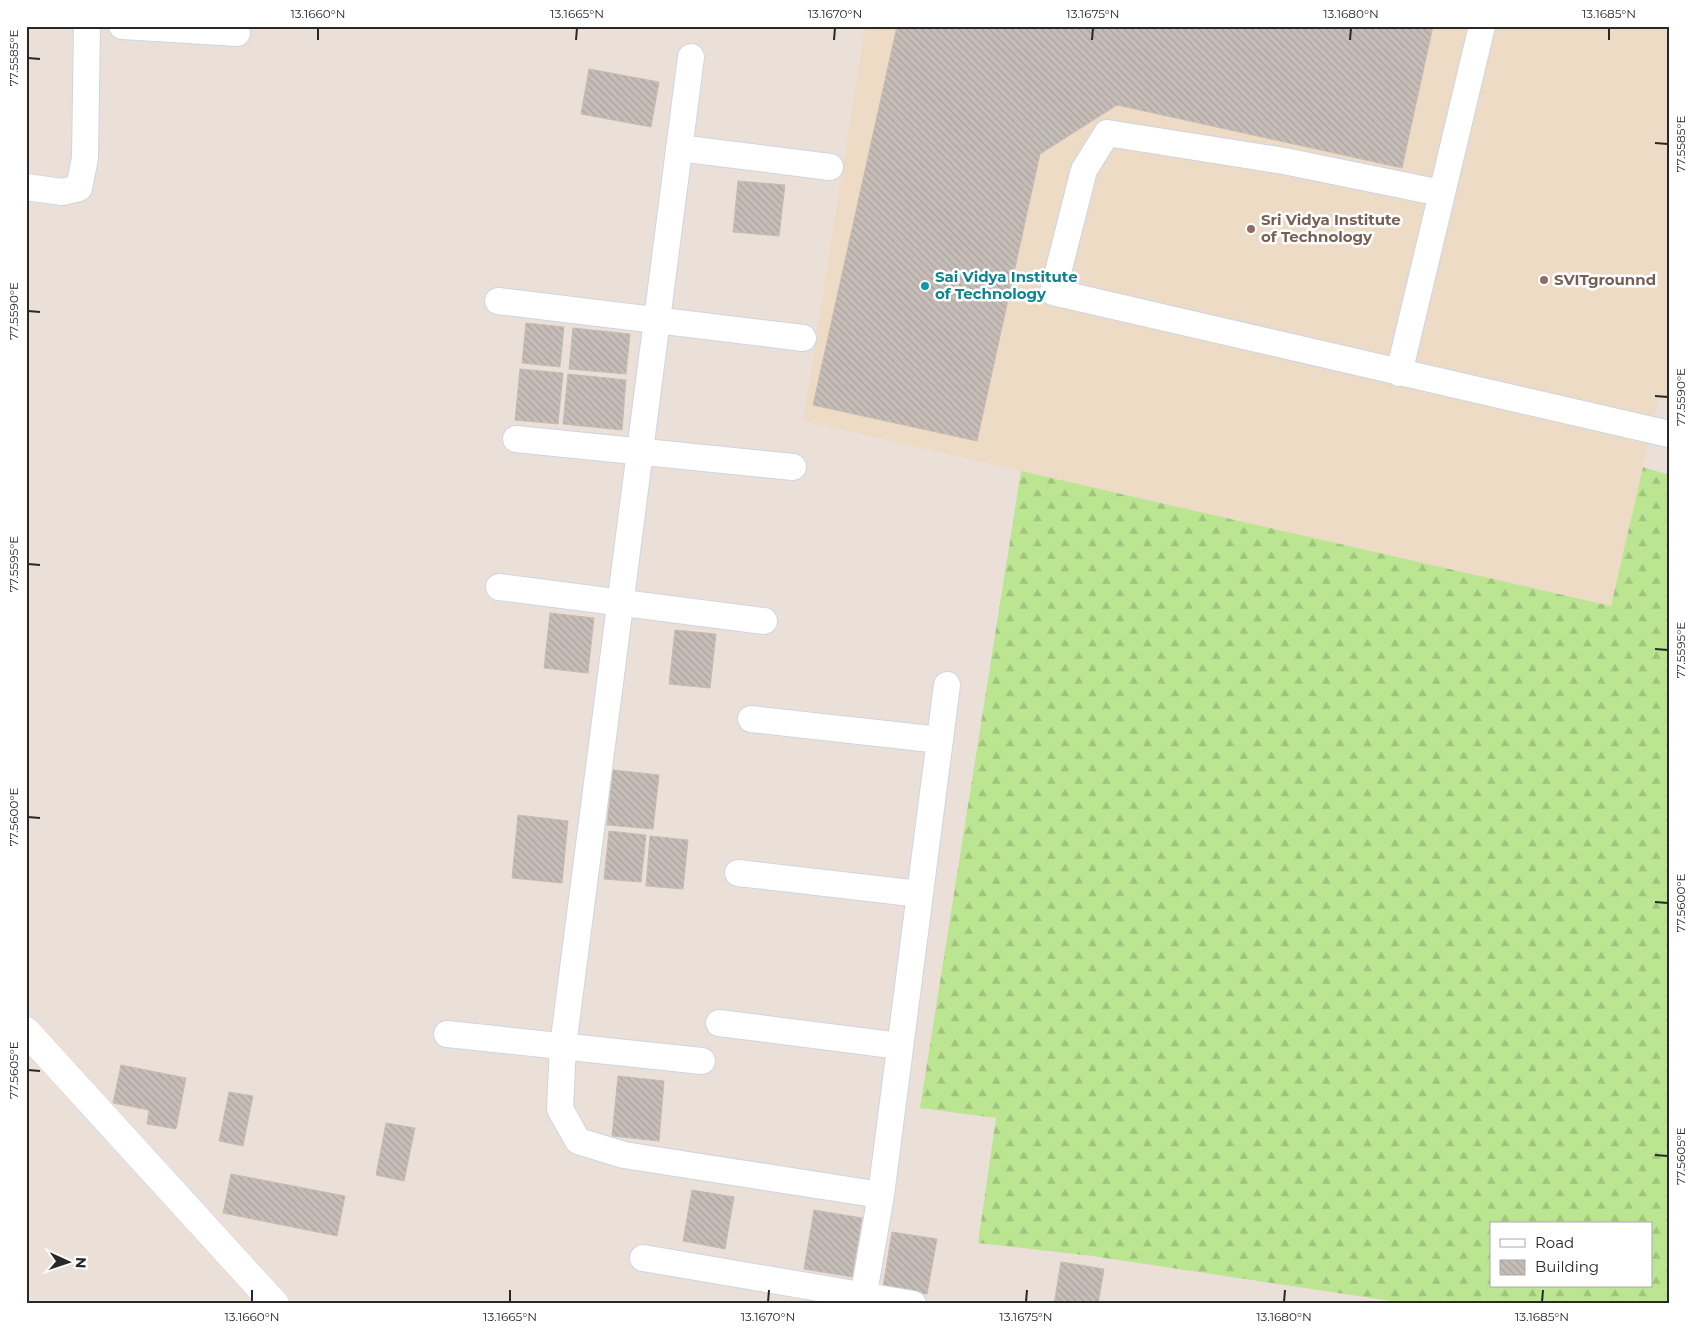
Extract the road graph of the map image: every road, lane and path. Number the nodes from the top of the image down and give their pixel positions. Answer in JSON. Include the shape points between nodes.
{"nodes":[{"id":1,"x":87,"y":26,"type":"edge"},
{"id":2,"x":122,"y":26,"type":"edge"},
{"id":3,"x":1482,"y":26,"type":"edge"},
{"id":4,"x":236,"y":33,"type":"dead end"},
{"id":5,"x":691,"y":57,"type":"dead end"},
{"id":6,"x":679,"y":148,"type":"junction"},
{"id":7,"x":830,"y":167,"type":"dead end"},
{"id":8,"x":26,"y":187,"type":"edge"},
{"id":9,"x":1442,"y":193,"type":"junction"},
{"id":10,"x":498,"y":301,"type":"dead end"},
{"id":11,"x":657,"y":320,"type":"junction"},
{"id":12,"x":803,"y":338,"type":"dead end"},
{"id":13,"x":1398,"y":373,"type":"junction"},
{"id":14,"x":1669,"y":434,"type":"edge"},
{"id":15,"x":516,"y":439,"type":"dead end"},
{"id":16,"x":640,"y":452,"type":"junction"},
{"id":17,"x":792,"y":468,"type":"dead end"},
{"id":18,"x":499,"y":587,"type":"dead end"},
{"id":19,"x":620,"y":603,"type":"junction"},
{"id":20,"x":764,"y":621,"type":"dead end"},
{"id":21,"x":947,"y":684,"type":"dead end"},
{"id":22,"x":751,"y":719,"type":"dead end"},
{"id":23,"x":940,"y":740,"type":"junction"},
{"id":24,"x":738,"y":873,"type":"dead end"},
{"id":25,"x":920,"y":894,"type":"junction"},
{"id":26,"x":718,"y":1023,"type":"dead end"},
{"id":27,"x":26,"y":1030,"type":"edge"},
{"id":28,"x":447,"y":1034,"type":"dead end"},
{"id":29,"x":563,"y":1046,"type":"junction"},
{"id":30,"x":900,"y":1046,"type":"junction"},
{"id":31,"x":702,"y":1061,"type":"dead end"},
{"id":32,"x":881,"y":1195,"type":"junction"},
{"id":33,"x":643,"y":1258,"type":"dead end"},
{"id":34,"x":862,"y":1300,"type":"edge"},
{"id":35,"x":275,"y":1304,"type":"edge"},
{"id":36,"x":913,"y":1304,"type":"edge"}],
"edges":[{"from":1,"to":8,"type":"street","via":[[85,158],[79,188],[62,192]]},
{"from":2,"to":4,"type":"street"},
{"from":3,"to":9,"type":"street"},
{"from":5,"to":6,"type":"street"},
{"from":6,"to":7,"type":"street"},
{"from":6,"to":11,"type":"street"},
{"from":9,"to":13,"type":"street"},
{"from":9,"to":13,"type":"street","via":[[1284,161],[1108,133],[1084,170],[1053,292]]},
{"from":10,"to":11,"type":"street"},
{"from":11,"to":12,"type":"street"},
{"from":11,"to":16,"type":"street"},
{"from":13,"to":14,"type":"street"},
{"from":15,"to":16,"type":"street"},
{"from":16,"to":17,"type":"street"},
{"from":16,"to":19,"type":"street"},
{"from":18,"to":19,"type":"street"},
{"from":19,"to":20,"type":"street"},
{"from":19,"to":29,"type":"street"},
{"from":21,"to":23,"type":"street"},
{"from":22,"to":23,"type":"street"},
{"from":23,"to":25,"type":"street"},
{"from":24,"to":25,"type":"street"},
{"from":25,"to":30,"type":"street"},
{"from":26,"to":30,"type":"street"},
{"from":27,"to":35,"type":"main road"},
{"from":28,"to":29,"type":"street"},
{"from":29,"to":31,"type":"street"},
{"from":29,"to":32,"type":"street","via":[[560,1109],[578,1141],[624,1155]]},
{"from":30,"to":32,"type":"street"},
{"from":32,"to":34,"type":"street"},
{"from":33,"to":34,"type":"street"},
{"from":34,"to":36,"type":"street"}]}
